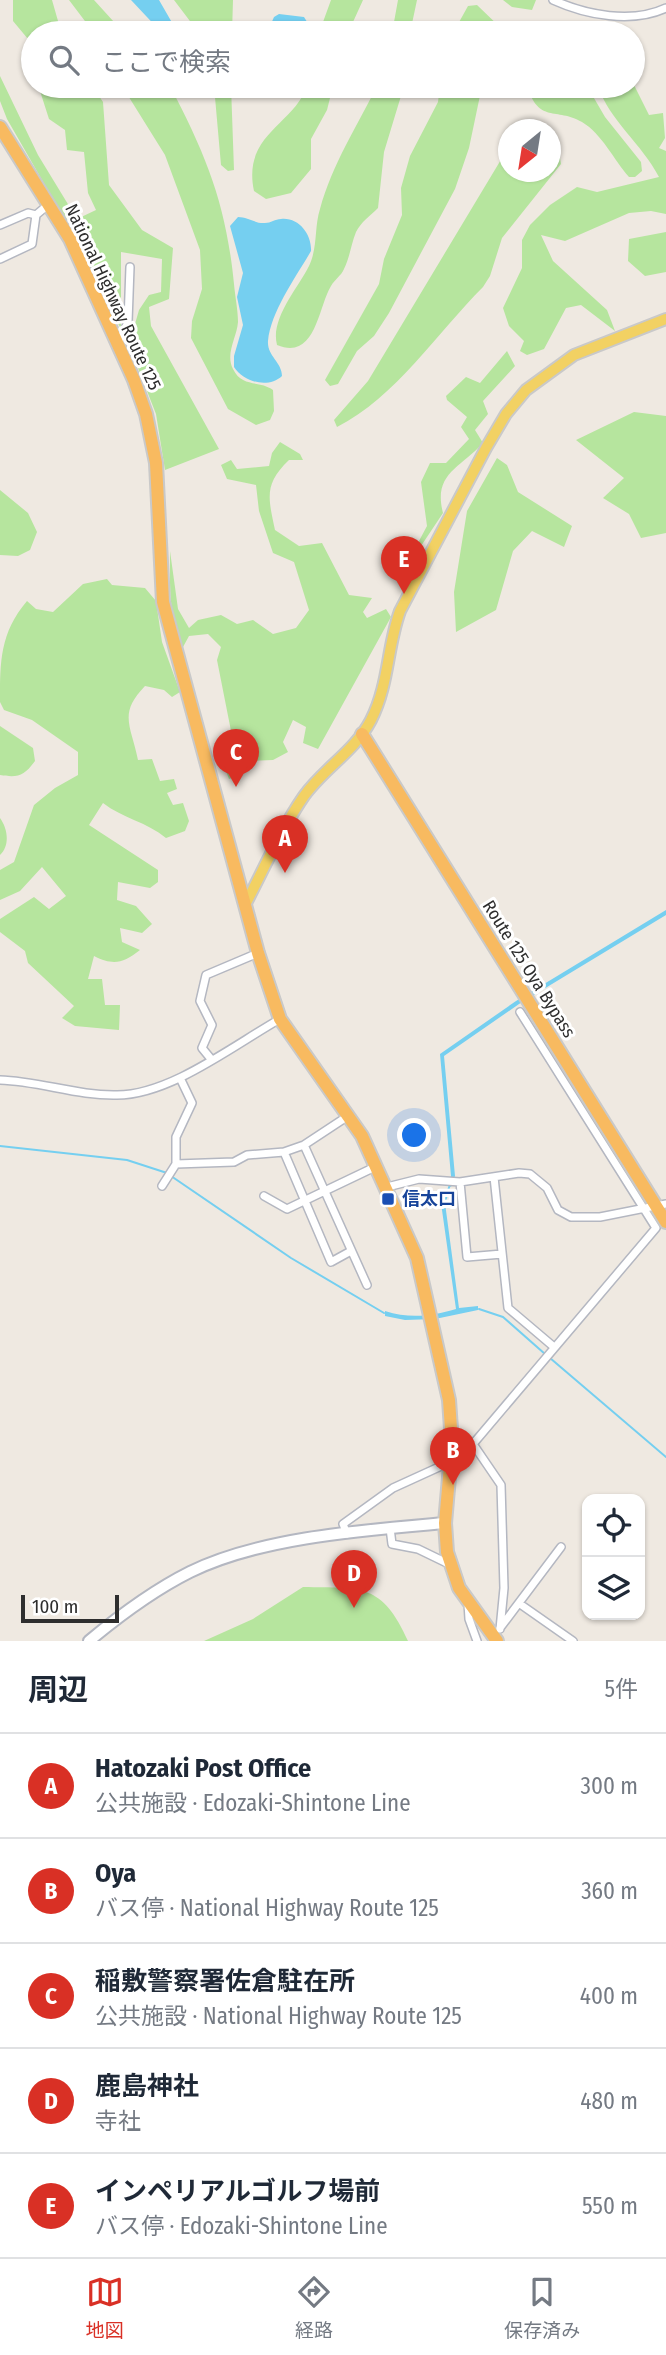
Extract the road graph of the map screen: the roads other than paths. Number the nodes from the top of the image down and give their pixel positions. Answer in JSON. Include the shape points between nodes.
{"nodes":[{"id":1,"x":553,"y":0,"type":"edge"},
{"id":2,"x":666,"y":8,"type":"edge"},
{"id":3,"x":0,"y":127,"type":"edge"},
{"id":4,"x":50,"y":204,"type":"junction"},
{"id":5,"x":36,"y":215,"type":"junction"},
{"id":6,"x":0,"y":225,"type":"edge"},
{"id":7,"x":0,"y":259,"type":"edge"},
{"id":8,"x":130,"y":267,"type":"dead end"},
{"id":9,"x":666,"y":319,"type":"edge"},
{"id":10,"x":118,"y":344,"type":"junction"},
{"id":11,"x":362,"y":734,"type":"junction"},
{"id":12,"x":245,"y":905,"type":"junction"},
{"id":13,"x":258,"y":953,"type":"junction"},
{"id":14,"x":520,"y":1012,"type":"dead end"},
{"id":15,"x":280,"y":1018,"type":"junction"},
{"id":16,"x":211,"y":1059,"type":"junction"},
{"id":17,"x":0,"y":1080,"type":"edge"},
{"id":18,"x":181,"y":1080,"type":"junction"},
{"id":19,"x":348,"y":1116,"type":"junction"},
{"id":20,"x":304,"y":1145,"type":"junction"},
{"id":21,"x":284,"y":1152,"type":"junction"},
{"id":22,"x":176,"y":1164,"type":"junction"},
{"id":23,"x":377,"y":1166,"type":"junction"},
{"id":24,"x":494,"y":1177,"type":"junction"},
{"id":25,"x":460,"y":1182,"type":"junction"},
{"id":26,"x":162,"y":1186,"type":"dead end"},
{"id":27,"x":387,"y":1187,"type":"junction"},
{"id":28,"x":323,"y":1191,"type":"junction"},
{"id":29,"x":264,"y":1196,"type":"dead end"},
{"id":30,"x":304,"y":1200,"type":"junction"},
{"id":31,"x":655,"y":1206,"type":"edge"},
{"id":32,"x":666,"y":1222,"type":"edge"},
{"id":33,"x":351,"y":1251,"type":"junction"},
{"id":34,"x":502,"y":1254,"type":"junction"},
{"id":35,"x":367,"y":1285,"type":"dead end"},
{"id":36,"x":553,"y":1348,"type":"junction"},
{"id":37,"x":452,"y":1443,"type":"junction"},
{"id":38,"x":473,"y":1444,"type":"junction"},
{"id":39,"x":451,"y":1462,"type":"junction"},
{"id":40,"x":445,"y":1523,"type":"junction"},
{"id":41,"x":390,"y":1528,"type":"junction"},
{"id":42,"x":347,"y":1534,"type":"junction"},
{"id":43,"x":561,"y":1547,"type":"dead end"},
{"id":44,"x":449,"y":1564,"type":"junction"},
{"id":45,"x":468,"y":1602,"type":"junction"},
{"id":46,"x":520,"y":1604,"type":"junction"},
{"id":47,"x":497,"y":1636,"type":"edge"},
{"id":48,"x":89,"y":1641,"type":"edge"},
{"id":49,"x":477,"y":1641,"type":"edge"},
{"id":50,"x":573,"y":1641,"type":"edge"}],
"edges":[{"from":1,"to":2,"type":"street","via":[[608,16],[650,15]]},
{"from":3,"to":4,"type":"highway","name":"National Highway Route 125"},
{"from":4,"to":5,"type":"street"},
{"from":4,"to":10,"type":"highway","name":"National Highway Route 125"},
{"from":5,"to":6,"type":"street","via":[[29,213]]},
{"from":5,"to":7,"type":"street","via":[[32,244]]},
{"from":8,"to":10,"type":"street","via":[[128,322]]},
{"from":9,"to":11,"type":"main road","via":[[561,363],[536,381],[506,414],[401,611],[381,696]]},
{"from":10,"to":12,"type":"highway","name":"National Highway Route 125","via":[[152,437],[163,602]]},
{"from":11,"to":12,"type":"main road","via":[[303,797]]},
{"from":11,"to":31,"type":"highway","name":"Route 125 Oya Bypass"},
{"from":12,"to":13,"type":"highway","name":"National Highway Route 125"},
{"from":13,"to":15,"type":"highway","name":"National Highway Route 125"},
{"from":13,"to":16,"type":"street","via":[[206,975],[200,1001],[212,1025],[202,1048]]},
{"from":14,"to":31,"type":"street"},
{"from":15,"to":16,"type":"street"},
{"from":15,"to":19,"type":"highway","name":"National Highway Route 125"},
{"from":16,"to":18,"type":"street"},
{"from":17,"to":18,"type":"street","via":[[116,1096],[148,1092]]},
{"from":18,"to":22,"type":"street","via":[[192,1103],[176,1137]]},
{"from":19,"to":20,"type":"street"},
{"from":19,"to":23,"type":"highway","name":"National Highway Route 125"},
{"from":20,"to":21,"type":"street"},
{"from":20,"to":28,"type":"street"},
{"from":21,"to":22,"type":"street","via":[[247,1155],[234,1162]]},
{"from":21,"to":30,"type":"street"},
{"from":22,"to":26,"type":"street"},
{"from":23,"to":27,"type":"highway","name":"National Highway Route 125"},
{"from":23,"to":28,"type":"street"},
{"from":24,"to":25,"type":"street"},
{"from":24,"to":31,"type":"street","via":[[530,1174],[547,1188],[558,1210],[571,1217],[600,1217]]},
{"from":24,"to":34,"type":"street"},
{"from":25,"to":27,"type":"street","via":[[419,1179]]},
{"from":25,"to":34,"type":"street","via":[[467,1257]]},
{"from":27,"to":37,"type":"highway","name":"National Highway Route 125","via":[[417,1258],[430,1306],[449,1400]]},
{"from":28,"to":30,"type":"street"},
{"from":28,"to":33,"type":"street"},
{"from":29,"to":30,"type":"street","via":[[286,1209]]},
{"from":30,"to":33,"type":"street","via":[[331,1262]]},
{"from":31,"to":32,"type":"highway","name":"Route 125 Oya Bypass"},
{"from":31,"to":36,"type":"street","via":[[656,1228]]},
{"from":33,"to":35,"type":"street"},
{"from":34,"to":36,"type":"street","via":[[508,1308]]},
{"from":36,"to":38,"type":"street"},
{"from":37,"to":38,"type":"street"},
{"from":37,"to":39,"type":"highway","name":"National Highway Route 125"},
{"from":38,"to":47,"type":"street","via":[[501,1485],[504,1588]]},
{"from":39,"to":40,"type":"highway","name":"National Highway Route 125"},
{"from":39,"to":42,"type":"street","via":[[393,1488],[344,1524]]},
{"from":40,"to":41,"type":"main road"},
{"from":40,"to":44,"type":"highway","name":"National Highway Route 125"},
{"from":41,"to":42,"type":"main road"},
{"from":41,"to":44,"type":"street","via":[[392,1544],[426,1552]]},
{"from":42,"to":48,"type":"main road","via":[[251,1550],[209,1564],[163,1588]]},
{"from":43,"to":46,"type":"street"},
{"from":44,"to":45,"type":"highway","name":"National Highway Route 125"},
{"from":45,"to":47,"type":"highway","name":"National Highway Route 125"},
{"from":45,"to":49,"type":"street"},
{"from":46,"to":47,"type":"street"},
{"from":46,"to":50,"type":"street"}]}
